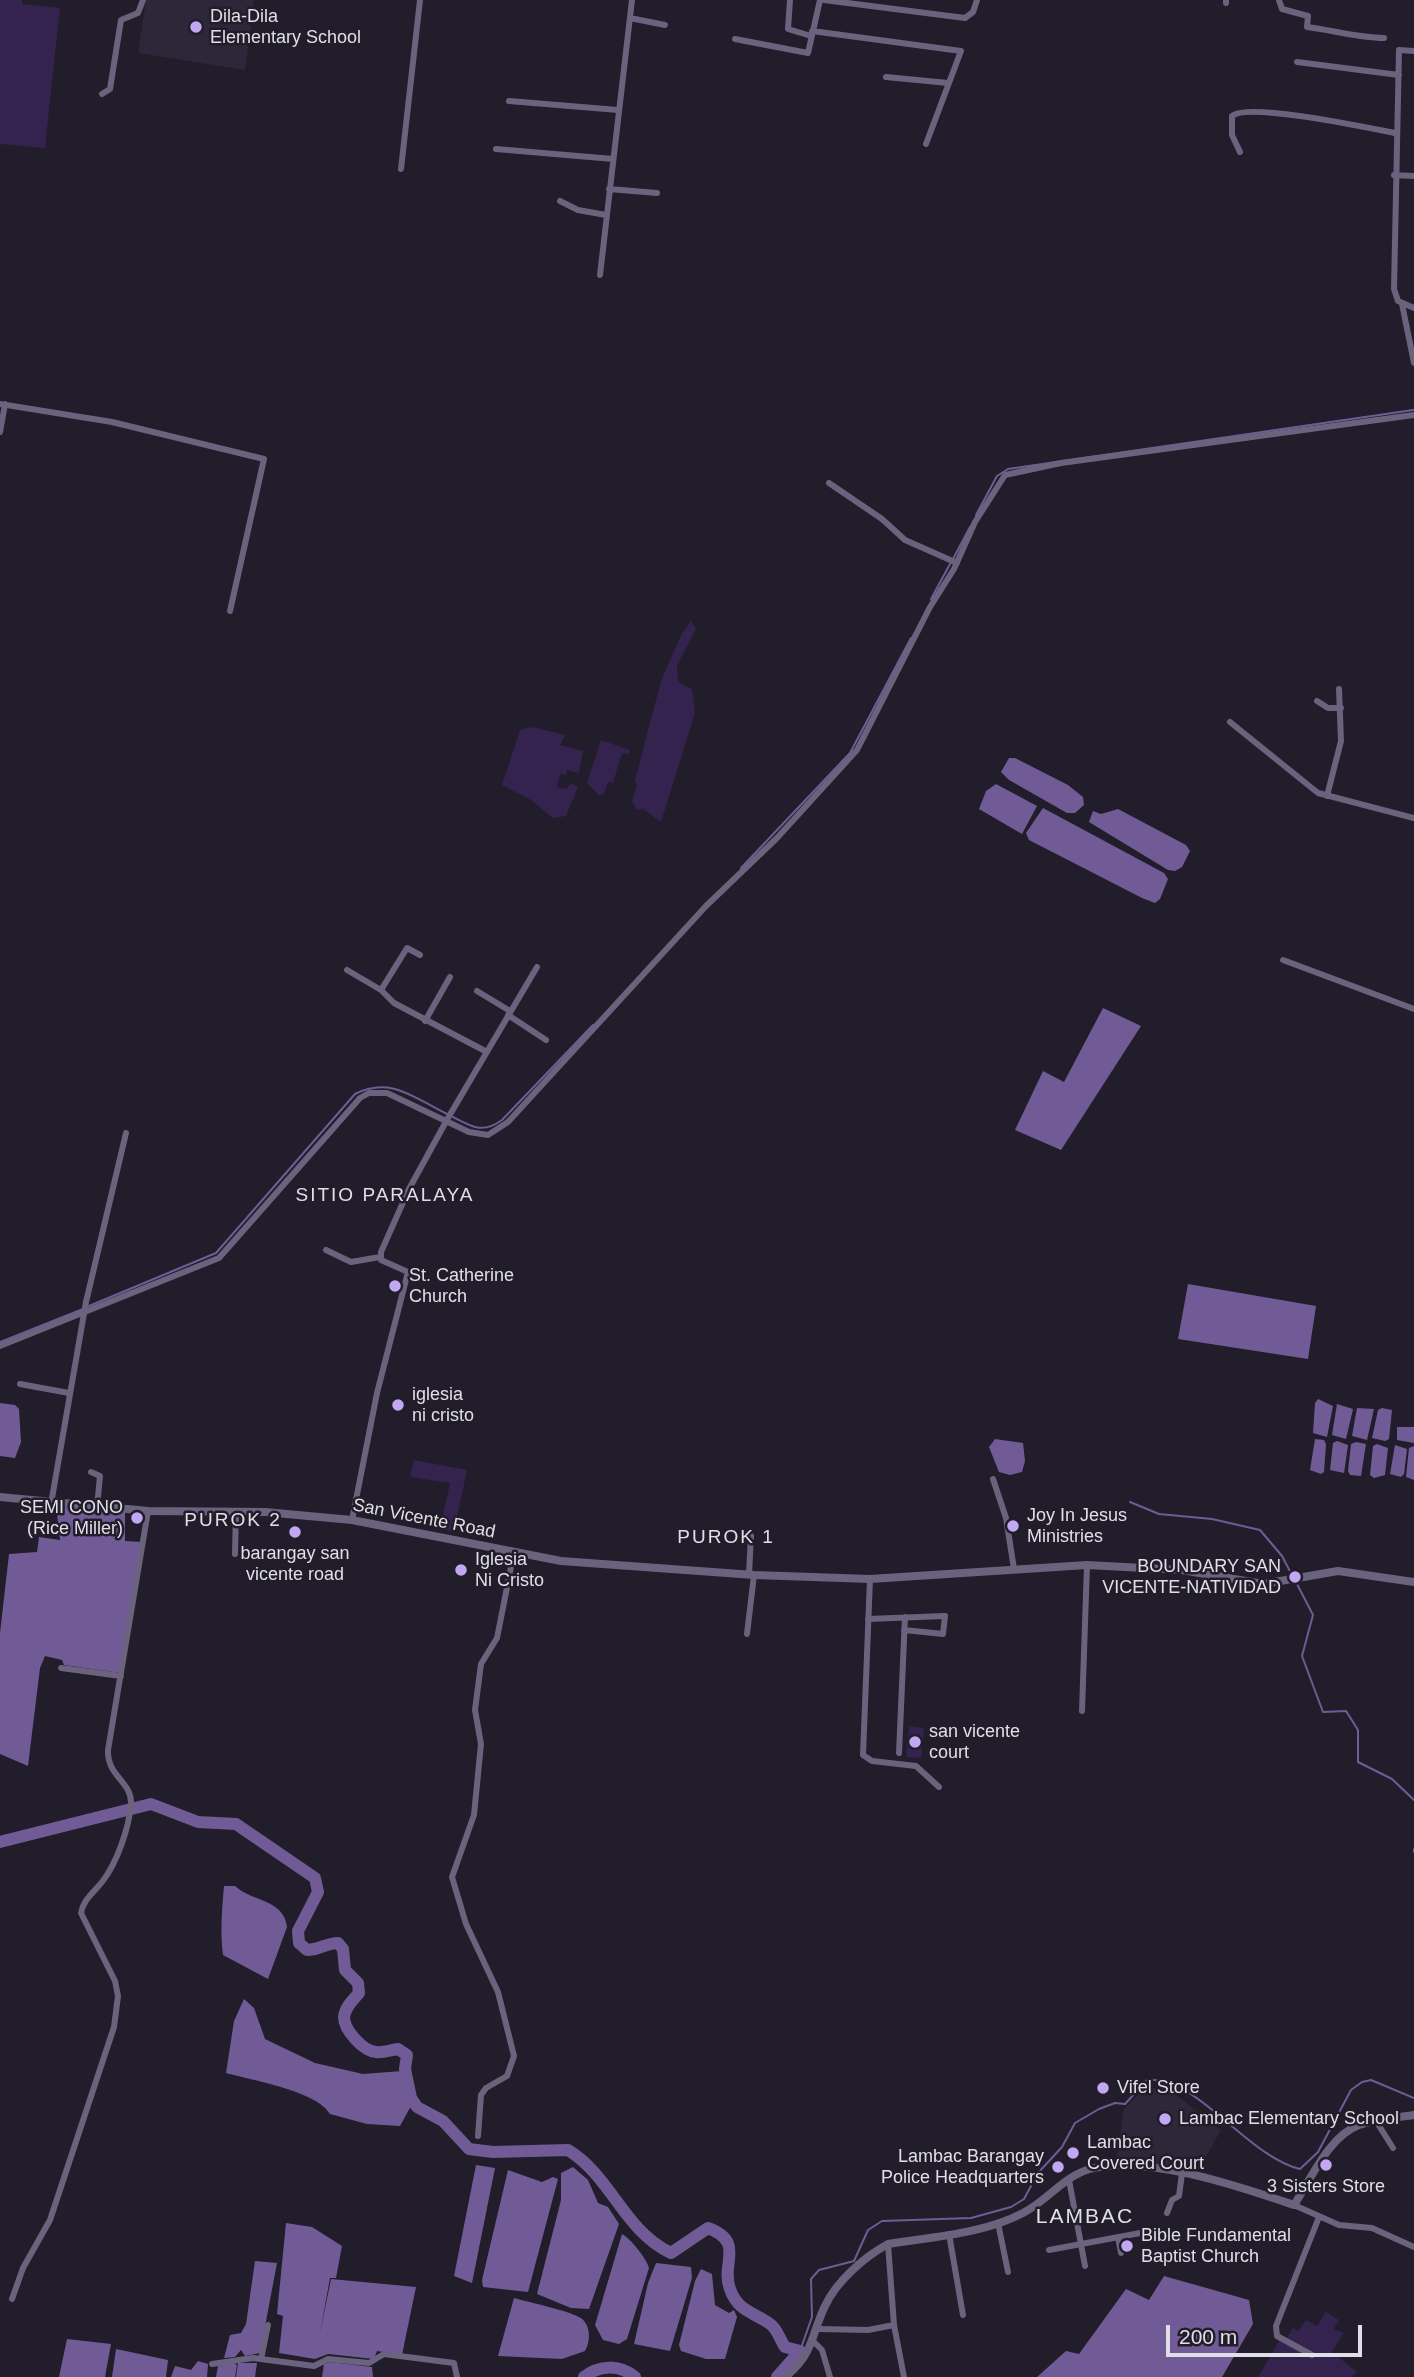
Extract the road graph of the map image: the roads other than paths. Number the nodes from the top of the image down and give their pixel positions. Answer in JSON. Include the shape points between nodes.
{"nodes":[{"id":1,"x":143,"y":0,"type":"edge"},
{"id":2,"x":420,"y":0,"type":"edge"},
{"id":3,"x":632,"y":0,"type":"edge"},
{"id":4,"x":790,"y":0,"type":"edge"},
{"id":5,"x":822,"y":0,"type":"edge"},
{"id":6,"x":977,"y":0,"type":"edge"},
{"id":7,"x":1279,"y":0,"type":"edge"},
{"id":8,"x":629,"y":18,"type":"junction"},
{"id":9,"x":665,"y":24,"type":"dead end"},
{"id":10,"x":812,"y":33,"type":"junction"},
{"id":11,"x":735,"y":38,"type":"dead end"},
{"id":12,"x":1384,"y":38,"type":"dead end"},
{"id":13,"x":1414,"y":51,"type":"edge"},
{"id":14,"x":1297,"y":62,"type":"dead end"},
{"id":15,"x":1399,"y":75,"type":"junction"},
{"id":16,"x":886,"y":77,"type":"dead end"},
{"id":17,"x":948,"y":83,"type":"junction"},
{"id":18,"x":102,"y":94,"type":"dead end"},
{"id":19,"x":509,"y":101,"type":"dead end"},
{"id":20,"x":618,"y":110,"type":"junction"},
{"id":21,"x":1395,"y":132,"type":"junction"},
{"id":22,"x":926,"y":144,"type":"dead end"},
{"id":23,"x":496,"y":149,"type":"dead end"},
{"id":24,"x":1240,"y":152,"type":"dead end"},
{"id":25,"x":613,"y":159,"type":"junction"},
{"id":26,"x":401,"y":169,"type":"dead end"},
{"id":27,"x":1394,"y":175,"type":"junction"},
{"id":28,"x":1414,"y":176,"type":"edge"},
{"id":29,"x":609,"y":189,"type":"junction"},
{"id":30,"x":657,"y":194,"type":"dead end"},
{"id":31,"x":560,"y":201,"type":"dead end"},
{"id":32,"x":606,"y":215,"type":"junction"},
{"id":33,"x":600,"y":275,"type":"dead end"},
{"id":34,"x":1402,"y":304,"type":"junction"},
{"id":35,"x":1414,"y":308,"type":"edge"},
{"id":36,"x":1414,"y":363,"type":"edge"},
{"id":37,"x":2,"y":404,"type":"edge"},
{"id":38,"x":1414,"y":415,"type":"edge"},
{"id":39,"x":0,"y":432,"type":"edge"},
{"id":40,"x":829,"y":483,"type":"dead end"},
{"id":41,"x":954,"y":561,"type":"junction"},
{"id":42,"x":230,"y":611,"type":"dead end"},
{"id":43,"x":1339,"y":689,"type":"dead end"},
{"id":44,"x":1317,"y":701,"type":"dead end"},
{"id":45,"x":1341,"y":708,"type":"junction"},
{"id":46,"x":1230,"y":722,"type":"dead end"},
{"id":47,"x":1327,"y":796,"type":"junction"},
{"id":48,"x":1414,"y":818,"type":"edge"},
{"id":49,"x":420,"y":955,"type":"dead end"},
{"id":50,"x":1283,"y":960,"type":"dead end"},
{"id":51,"x":537,"y":967,"type":"dead end"},
{"id":52,"x":347,"y":970,"type":"dead end"},
{"id":53,"x":450,"y":977,"type":"dead end"},
{"id":54,"x":382,"y":990,"type":"junction"},
{"id":55,"x":477,"y":991,"type":"dead end"},
{"id":56,"x":1414,"y":1009,"type":"edge"},
{"id":57,"x":509,"y":1013,"type":"junction"},
{"id":58,"x":425,"y":1021,"type":"junction"},
{"id":59,"x":546,"y":1040,"type":"dead end"},
{"id":60,"x":486,"y":1052,"type":"junction"},
{"id":61,"x":446,"y":1121,"type":"junction"},
{"id":62,"x":126,"y":1133,"type":"dead end"},
{"id":63,"x":326,"y":1250,"type":"dead end"},
{"id":64,"x":380,"y":1257,"type":"junction"},
{"id":65,"x":85,"y":1313,"type":"junction"},
{"id":66,"x":0,"y":1346,"type":"edge"},
{"id":67,"x":20,"y":1384,"type":"dead end"},
{"id":68,"x":69,"y":1393,"type":"junction"},
{"id":69,"x":91,"y":1472,"type":"dead end"},
{"id":70,"x":992,"y":1479,"type":"dead end"},
{"id":71,"x":0,"y":1497,"type":"edge"},
{"id":72,"x":51,"y":1504,"type":"junction"},
{"id":73,"x":97,"y":1507,"type":"junction"},
{"id":74,"x":148,"y":1511,"type":"junction"},
{"id":75,"x":236,"y":1512,"type":"junction"},
{"id":76,"x":352,"y":1520,"type":"junction"},
{"id":77,"x":751,"y":1536,"type":"dead end"},
{"id":78,"x":514,"y":1552,"type":"junction"},
{"id":79,"x":235,"y":1554,"type":"dead end"},
{"id":80,"x":1087,"y":1566,"type":"junction"},
{"id":81,"x":1014,"y":1569,"type":"junction"},
{"id":82,"x":751,"y":1574,"type":"junction"},
{"id":83,"x":870,"y":1579,"type":"junction"},
{"id":84,"x":1414,"y":1582,"type":"edge"},
{"id":85,"x":905,"y":1617,"type":"junction"},
{"id":86,"x":868,"y":1619,"type":"junction"},
{"id":87,"x":904,"y":1630,"type":"junction"},
{"id":88,"x":747,"y":1634,"type":"dead end"},
{"id":89,"x":61,"y":1668,"type":"dead end"},
{"id":90,"x":121,"y":1676,"type":"junction"},
{"id":91,"x":1082,"y":1711,"type":"dead end"},
{"id":92,"x":899,"y":1753,"type":"dead end"},
{"id":93,"x":939,"y":1787,"type":"dead end"},
{"id":94,"x":1414,"y":2115,"type":"edge"},
{"id":95,"x":1376,"y":2120,"type":"junction"},
{"id":96,"x":478,"y":2136,"type":"dead end"},
{"id":97,"x":1393,"y":2148,"type":"dead end"},
{"id":98,"x":1182,"y":2173,"type":"junction"},
{"id":99,"x":1069,"y":2179,"type":"junction"},
{"id":100,"x":1294,"y":2205,"type":"junction"},
{"id":101,"x":1167,"y":2213,"type":"dead end"},
{"id":102,"x":1319,"y":2217,"type":"junction"},
{"id":103,"x":998,"y":2223,"type":"junction"},
{"id":104,"x":1151,"y":2231,"type":"dead end"},
{"id":105,"x":949,"y":2234,"type":"junction"},
{"id":106,"x":1118,"y":2237,"type":"junction"},
{"id":107,"x":1082,"y":2243,"type":"junction"},
{"id":108,"x":887,"y":2244,"type":"junction"},
{"id":109,"x":1414,"y":2246,"type":"edge"},
{"id":110,"x":1049,"y":2250,"type":"dead end"},
{"id":111,"x":1121,"y":2253,"type":"dead end"},
{"id":112,"x":1085,"y":2266,"type":"dead end"},
{"id":113,"x":1009,"y":2272,"type":"dead end"},
{"id":114,"x":12,"y":2299,"type":"dead end"},
{"id":115,"x":963,"y":2315,"type":"dead end"},
{"id":116,"x":268,"y":2325,"type":"dead end"},
{"id":117,"x":894,"y":2325,"type":"junction"},
{"id":118,"x":818,"y":2329,"type":"junction"},
{"id":119,"x":814,"y":2342,"type":"junction"},
{"id":120,"x":1312,"y":2355,"type":"dead end"},
{"id":121,"x":261,"y":2359,"type":"junction"},
{"id":122,"x":212,"y":2364,"type":"dead end"},
{"id":123,"x":457,"y":2377,"type":"edge"},
{"id":124,"x":785,"y":2377,"type":"edge"},
{"id":125,"x":830,"y":2377,"type":"edge"},
{"id":126,"x":904,"y":2377,"type":"edge"}],
"edges":[{"from":1,"to":18,"type":"street","via":[[138,13],[121,20],[110,89]]},
{"from":2,"to":26,"type":"street"},
{"from":3,"to":8,"type":"street"},
{"from":4,"to":10,"type":"street","via":[[788,29]]},
{"from":5,"to":6,"type":"street","via":[[965,18]]},
{"from":5,"to":10,"type":"street"},
{"from":7,"to":12,"type":"street","via":[[1282,9],[1308,16],[1307,27]]},
{"from":8,"to":9,"type":"street"},
{"from":8,"to":20,"type":"street"},
{"from":10,"to":11,"type":"street","via":[[808,53]]},
{"from":10,"to":17,"type":"street","via":[[961,51]]},
{"from":13,"to":15,"type":"street","via":[[1399,50]]},
{"from":14,"to":15,"type":"street"},
{"from":15,"to":21,"type":"street"},
{"from":16,"to":17,"type":"street"},
{"from":17,"to":22,"type":"street"},
{"from":19,"to":20,"type":"street"},
{"from":20,"to":25,"type":"street"},
{"from":21,"to":24,"type":"street","via":[[1241,110],[1232,116],[1230,125]]},
{"from":21,"to":27,"type":"street"},
{"from":23,"to":25,"type":"street"},
{"from":25,"to":29,"type":"street"},
{"from":27,"to":28,"type":"street"},
{"from":27,"to":34,"type":"street","via":[[1394,289]]},
{"from":29,"to":30,"type":"street"},
{"from":29,"to":32,"type":"street"},
{"from":31,"to":32,"type":"street"},
{"from":32,"to":33,"type":"street"},
{"from":34,"to":35,"type":"street"},
{"from":34,"to":36,"type":"street"},
{"from":37,"to":39,"type":"street"},
{"from":37,"to":42,"type":"street","via":[[155,432],[264,459]]},
{"from":38,"to":41,"type":"street","via":[[1011,472],[995,485]]},
{"from":40,"to":41,"type":"street","via":[[905,540]]},
{"from":41,"to":61,"type":"street","via":[[866,737],[847,762],[706,906],[508,1122],[488,1135]]},
{"from":43,"to":45,"type":"street"},
{"from":44,"to":45,"type":"street","via":[[1328,708]]},
{"from":45,"to":47,"type":"street","via":[[1341,741]]},
{"from":46,"to":47,"type":"street","via":[[1307,788]]},
{"from":47,"to":48,"type":"street"},
{"from":49,"to":54,"type":"street","via":[[407,948]]},
{"from":50,"to":56,"type":"street"},
{"from":51,"to":57,"type":"street"},
{"from":52,"to":54,"type":"street"},
{"from":53,"to":58,"type":"street"},
{"from":54,"to":58,"type":"street","via":[[394,1003]]},
{"from":55,"to":57,"type":"street"},
{"from":57,"to":59,"type":"street"},
{"from":57,"to":60,"type":"street"},
{"from":58,"to":60,"type":"street"},
{"from":60,"to":61,"type":"street"},
{"from":61,"to":64,"type":"street","via":[[409,1189]]},
{"from":61,"to":65,"type":"street","via":[[387,1093],[369,1093],[219,1258]]},
{"from":62,"to":65,"type":"street"},
{"from":63,"to":64,"type":"street","via":[[351,1262]]},
{"from":64,"to":76,"type":"street","via":[[408,1272],[408,1279],[377,1393]]},
{"from":65,"to":66,"type":"street"},
{"from":65,"to":68,"type":"street"},
{"from":67,"to":68,"type":"street"},
{"from":68,"to":72,"type":"street"},
{"from":69,"to":73,"type":"street","via":[[100,1476]]},
{"from":70,"to":81,"type":"street","via":[[1006,1518]]},
{"from":71,"to":72,"type":"street","name":"San Vicente Road"},
{"from":72,"to":73,"type":"street","name":"San Vicente Road"},
{"from":73,"to":74,"type":"street","name":"San Vicente Road"},
{"from":74,"to":75,"type":"street","name":"San Vicente Road"},
{"from":74,"to":90,"type":"street"},
{"from":75,"to":76,"type":"street","name":"San Vicente Road"},
{"from":75,"to":79,"type":"street"},
{"from":76,"to":78,"type":"street","name":"San Vicente Road"},
{"from":77,"to":82,"type":"street"},
{"from":78,"to":82,"type":"street","name":"San Vicente Road","via":[[561,1561]]},
{"from":78,"to":96,"type":"street","via":[[497,1638],[481,1664],[475,1710],[481,1744],[474,1815],[452,1877],[466,1924],[498,1992],[514,2056],[507,2076],[481,2095]]},
{"from":80,"to":81,"type":"street","name":"San Vicente Road"},
{"from":80,"to":84,"type":"street","name":"San Vicente Road","via":[[1182,1570],[1263,1584],[1355,1571]]},
{"from":80,"to":91,"type":"street"},
{"from":81,"to":83,"type":"street","name":"San Vicente Road"},
{"from":82,"to":83,"type":"street","name":"San Vicente Road"},
{"from":82,"to":88,"type":"street"},
{"from":83,"to":86,"type":"street"},
{"from":85,"to":86,"type":"street"},
{"from":85,"to":87,"type":"street"},
{"from":85,"to":87,"type":"street","via":[[945,1616],[943,1634]]},
{"from":86,"to":93,"type":"street","via":[[863,1755],[872,1761],[916,1766]]},
{"from":87,"to":92,"type":"street"},
{"from":89,"to":90,"type":"street"},
{"from":90,"to":114,"type":"street","via":[[108,1763],[126,1787],[131,1804],[112,1866],[81,1913],[115,1981],[114,2027],[50,2220],[23,2268]]},
{"from":94,"to":95,"type":"street"},
{"from":95,"to":97,"type":"street"},
{"from":95,"to":100,"type":"street","via":[[1357,2125],[1334,2142]]},
{"from":98,"to":99,"type":"street","via":[[1127,2166],[1093,2168]]},
{"from":98,"to":100,"type":"street","via":[[1225,2181]]},
{"from":98,"to":101,"type":"street","via":[[1179,2196]]},
{"from":99,"to":103,"type":"street","via":[[1034,2207]]},
{"from":99,"to":107,"type":"street"},
{"from":100,"to":102,"type":"street"},
{"from":102,"to":109,"type":"street","via":[[1339,2225],[1372,2228]]},
{"from":102,"to":120,"type":"street","via":[[1276,2326],[1277,2336]]},
{"from":103,"to":105,"type":"street"},
{"from":103,"to":113,"type":"street"},
{"from":104,"to":106,"type":"street"},
{"from":105,"to":108,"type":"street"},
{"from":105,"to":115,"type":"street"},
{"from":106,"to":107,"type":"street"},
{"from":106,"to":111,"type":"street"},
{"from":107,"to":110,"type":"street"},
{"from":107,"to":112,"type":"street"},
{"from":108,"to":117,"type":"street"},
{"from":108,"to":118,"type":"street","via":[[831,2294]]},
{"from":116,"to":121,"type":"street"},
{"from":117,"to":118,"type":"street","via":[[868,2330]]},
{"from":117,"to":126,"type":"street"},
{"from":118,"to":119,"type":"street"},
{"from":119,"to":124,"type":"street"},
{"from":119,"to":125,"type":"street","via":[[822,2350]]},
{"from":121,"to":122,"type":"street"},
{"from":121,"to":123,"type":"street","via":[[314,2366],[328,2359],[369,2363],[381,2354],[421,2357],[454,2363]]}]}
